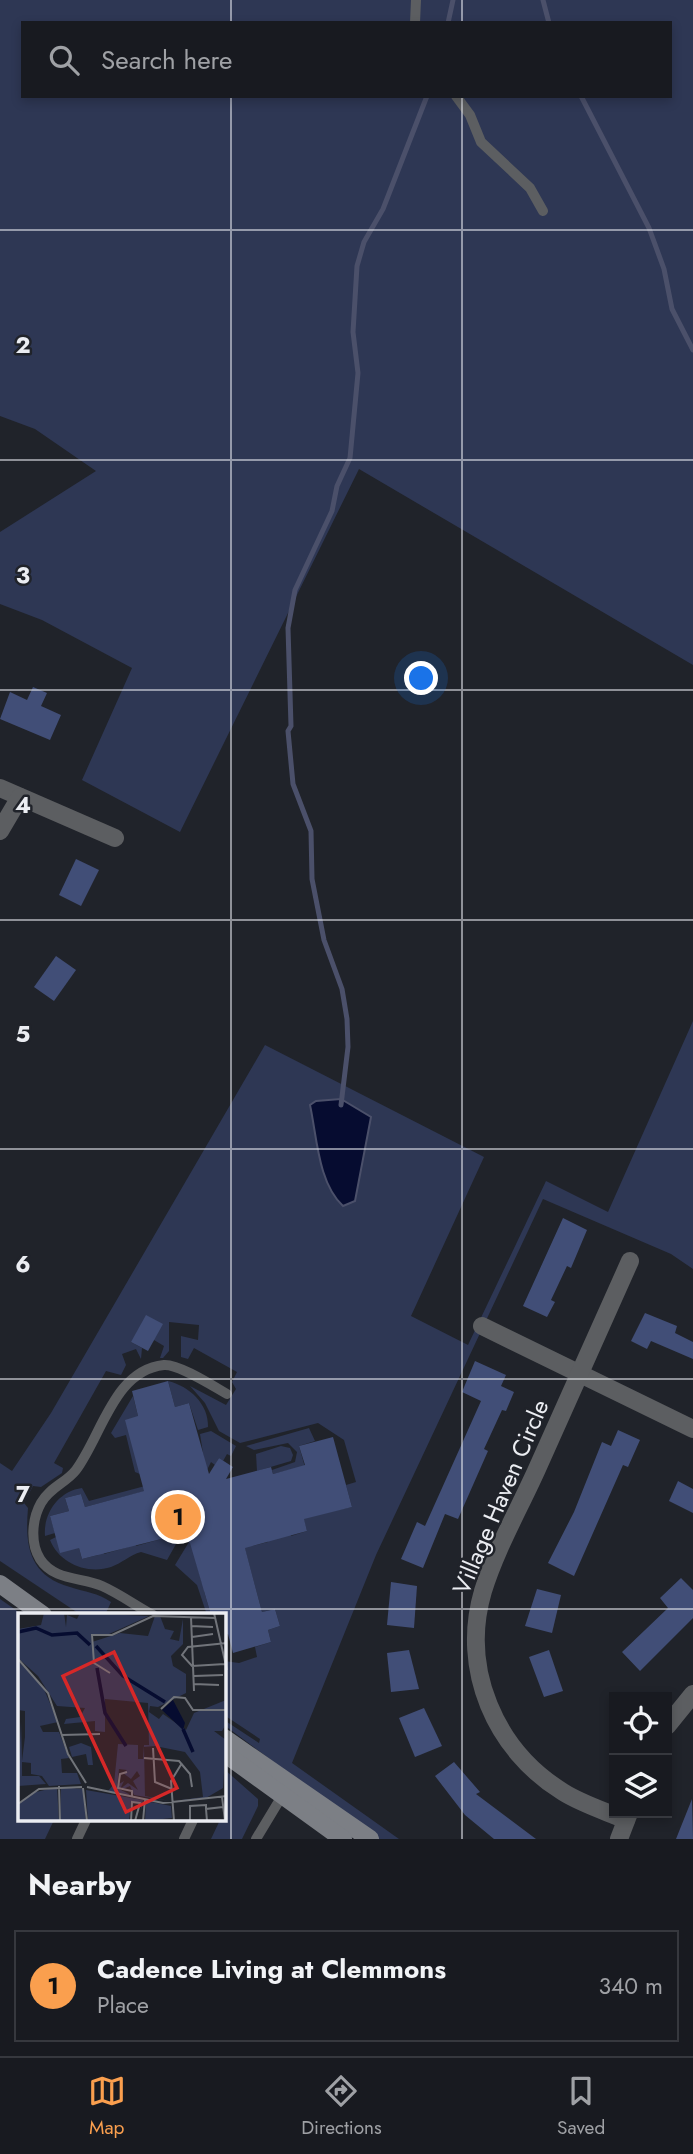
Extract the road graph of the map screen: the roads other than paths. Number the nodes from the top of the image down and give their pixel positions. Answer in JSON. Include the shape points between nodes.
{"nodes":[{"id":1,"x":416,"y":0,"type":"edge"},
{"id":2,"x":415,"y":21,"type":"edge"},
{"id":3,"x":457,"y":98,"type":"edge"},
{"id":4,"x":543,"y":211,"type":"dead end"},
{"id":5,"x":0,"y":788,"type":"edge"},
{"id":6,"x":20,"y":797,"type":"junction"},
{"id":7,"x":0,"y":831,"type":"edge"},
{"id":8,"x":115,"y":838,"type":"dead end"},
{"id":9,"x":630,"y":1261,"type":"dead end"},
{"id":10,"x":482,"y":1326,"type":"dead end"},
{"id":11,"x":580,"y":1374,"type":"junction"},
{"id":12,"x":227,"y":1394,"type":"dead end"},
{"id":13,"x":693,"y":1429,"type":"edge"},
{"id":14,"x":0,"y":1584,"type":"edge"},
{"id":15,"x":40,"y":1613,"type":"edge"},
{"id":16,"x":149,"y":1613,"type":"edge"},
{"id":17,"x":693,"y":1694,"type":"edge"},
{"id":18,"x":672,"y":1720,"type":"edge"},
{"id":19,"x":226,"y":1739,"type":"edge"},
{"id":20,"x":226,"y":1754,"type":"edge"},
{"id":21,"x":282,"y":1796,"type":"junction"},
{"id":22,"x":609,"y":1810,"type":"edge"},
{"id":23,"x":627,"y":1818,"type":"edge"},
{"id":24,"x":85,"y":1822,"type":"edge"},
{"id":25,"x":192,"y":1822,"type":"edge"},
{"id":26,"x":77,"y":1839,"type":"edge"},
{"id":27,"x":184,"y":1839,"type":"edge"},
{"id":28,"x":256,"y":1839,"type":"edge"},
{"id":29,"x":344,"y":1839,"type":"edge"},
{"id":30,"x":370,"y":1839,"type":"edge"},
{"id":31,"x":619,"y":1839,"type":"edge"}],
"edges":[{"from":1,"to":2,"type":"lane"},
{"from":3,"to":4,"type":"lane","via":[[481,142],[530,188]]},
{"from":5,"to":6,"type":"street"},
{"from":6,"to":7,"type":"street"},
{"from":6,"to":8,"type":"street"},
{"from":9,"to":11,"type":"street","name":"Village Haven Circle"},
{"from":10,"to":11,"type":"street"},
{"from":11,"to":13,"type":"street"},
{"from":11,"to":22,"type":"street","name":"Village Haven Circle","via":[[483,1591],[479,1672],[498,1727],[531,1769],[569,1796]]},
{"from":12,"to":16,"type":"lane","via":[[167,1364],[128,1379],[73,1474],[53,1487],[40,1504],[33,1542],[40,1560],[65,1577],[100,1585]]},
{"from":14,"to":15,"type":"main road"},
{"from":17,"to":18,"type":"street"},
{"from":19,"to":30,"type":"main road"},
{"from":20,"to":21,"type":"main road"},
{"from":21,"to":28,"type":"lane"},
{"from":21,"to":29,"type":"main road"},
{"from":23,"to":31,"type":"street"},
{"from":24,"to":26,"type":"lane"},
{"from":25,"to":27,"type":"lane"}]}
